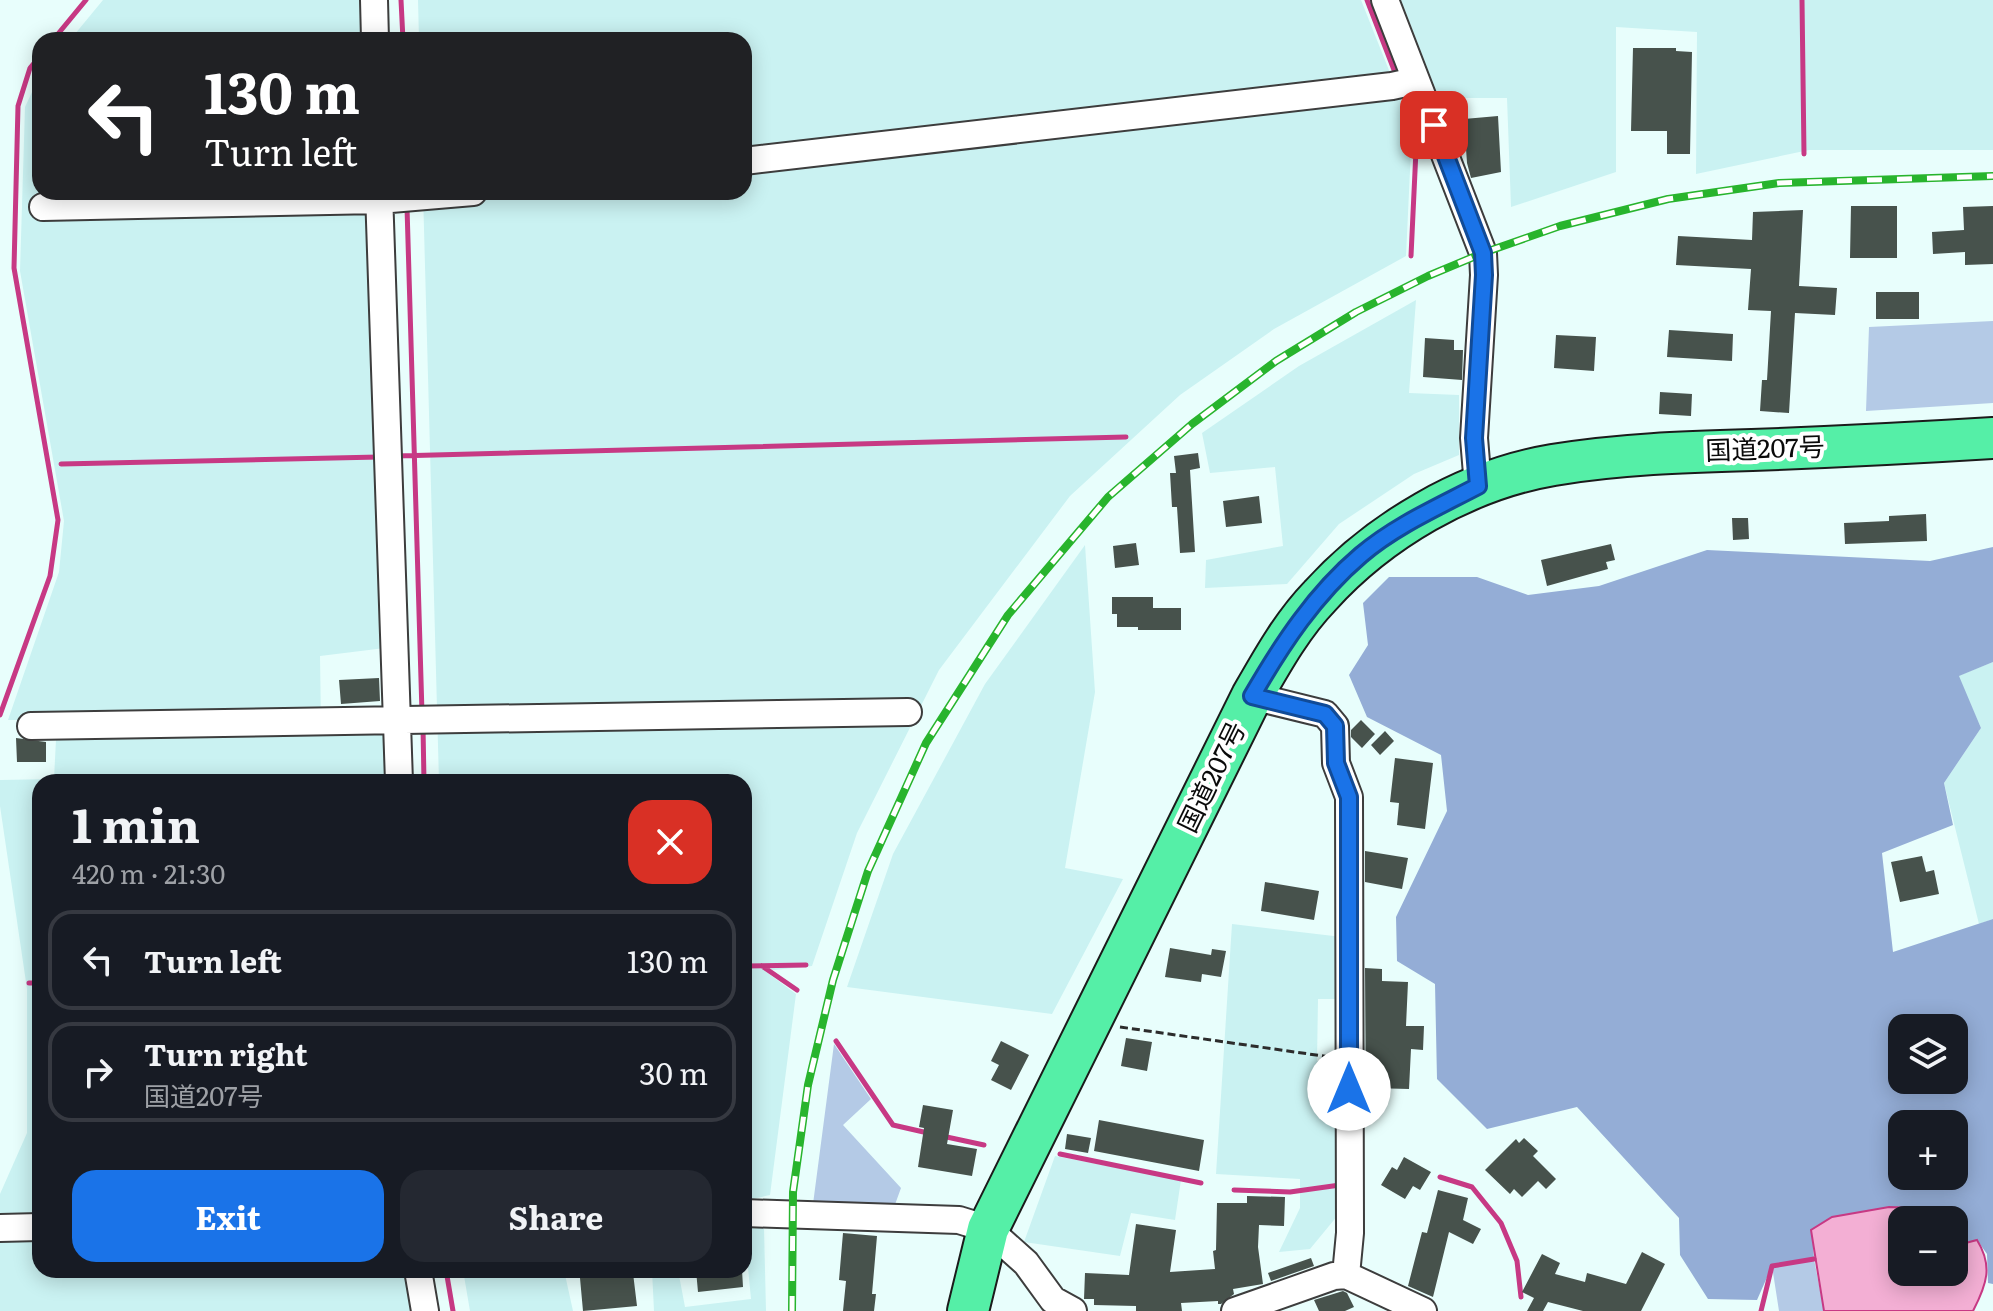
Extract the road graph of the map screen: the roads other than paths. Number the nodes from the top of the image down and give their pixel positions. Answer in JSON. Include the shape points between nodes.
{"nodes":[{"id":1,"x":374,"y":0,"type":"edge"},
{"id":2,"x":1385,"y":0,"type":"edge"},
{"id":3,"x":375,"y":32,"type":"edge"},
{"id":4,"x":1405,"y":83,"type":"junction"},
{"id":5,"x":752,"y":160,"type":"edge"},
{"id":6,"x":288,"y":200,"type":"edge"},
{"id":7,"x":393,"y":200,"type":"edge"},
{"id":8,"x":43,"y":207,"type":"dead end"},
{"id":9,"x":1993,"y":438,"type":"edge"},
{"id":10,"x":1478,"y":486,"type":"junction"},
{"id":11,"x":1252,"y":696,"type":"junction"},
{"id":12,"x":908,"y":712,"type":"dead end"},
{"id":13,"x":414,"y":720,"type":"junction"},
{"id":14,"x":31,"y":726,"type":"dead end"},
{"id":15,"x":401,"y":774,"type":"edge"},
{"id":16,"x":752,"y":1213,"type":"edge"},
{"id":17,"x":32,"y":1227,"type":"edge"},
{"id":18,"x":0,"y":1228,"type":"edge"},
{"id":19,"x":988,"y":1229,"type":"junction"},
{"id":20,"x":1346,"y":1275,"type":"junction"},
{"id":21,"x":419,"y":1278,"type":"edge"},
{"id":22,"x":425,"y":1311,"type":"edge"},
{"id":23,"x":968,"y":1311,"type":"edge"},
{"id":24,"x":1073,"y":1311,"type":"edge"},
{"id":25,"x":1235,"y":1311,"type":"edge"},
{"id":26,"x":1423,"y":1311,"type":"edge"}],
"edges":[{"from":1,"to":3,"type":"street"},
{"from":2,"to":4,"type":"street"},
{"from":4,"to":5,"type":"street"},
{"from":4,"to":10,"type":"street","via":[[1483,253],[1474,438]]},
{"from":6,"to":8,"type":"street"},
{"from":7,"to":13,"type":"street"},
{"from":9,"to":10,"type":"highway","name":"国道207号","via":[[1638,454],[1550,465]]},
{"from":10,"to":11,"type":"highway","name":"国道207号","via":[[1361,554],[1318,597]]},
{"from":11,"to":19,"type":"highway","name":"国道207号"},
{"from":11,"to":20,"type":"street","via":[[1325,714],[1335,726],[1336,763],[1349,797]]},
{"from":12,"to":13,"type":"street"},
{"from":13,"to":14,"type":"street"},
{"from":13,"to":15,"type":"street"},
{"from":16,"to":19,"type":"street","via":[[959,1220]]},
{"from":17,"to":18,"type":"street"},
{"from":19,"to":23,"type":"highway","name":"国道207号"},
{"from":19,"to":24,"type":"street","via":[[1026,1263],[1053,1300]]},
{"from":20,"to":25,"type":"street"},
{"from":20,"to":26,"type":"street"},
{"from":21,"to":22,"type":"street"}]}
